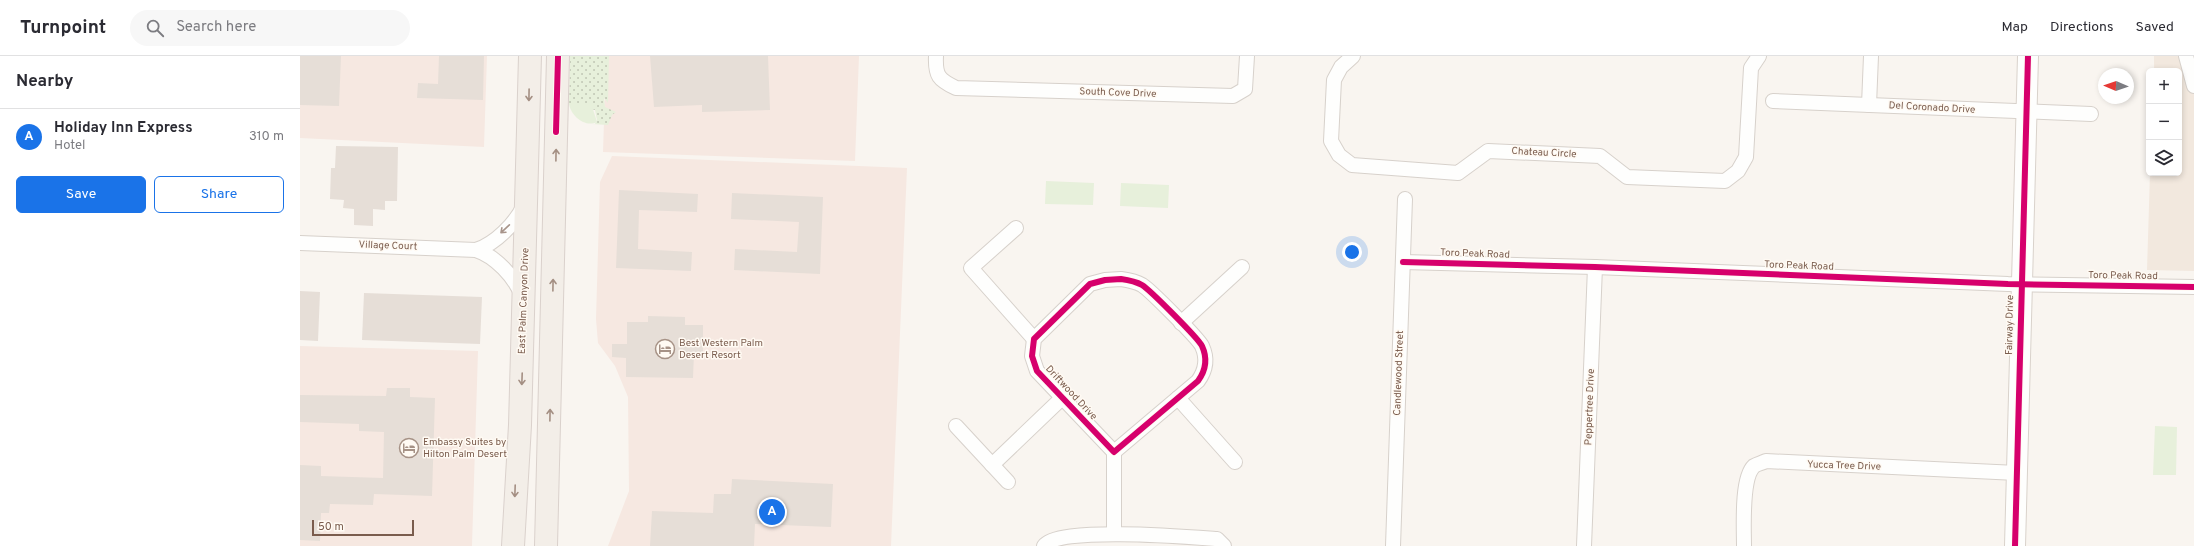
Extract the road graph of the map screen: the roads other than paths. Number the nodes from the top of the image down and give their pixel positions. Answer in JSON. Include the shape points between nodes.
{"nodes":[{"id":1,"x":530,"y":56,"type":"edge"},
{"id":2,"x":558,"y":56,"type":"edge"},
{"id":3,"x":936,"y":56,"type":"edge"},
{"id":4,"x":1247,"y":56,"type":"edge"},
{"id":5,"x":1353,"y":56,"type":"edge"},
{"id":6,"x":1759,"y":56,"type":"edge"},
{"id":7,"x":1871,"y":56,"type":"edge"},
{"id":8,"x":2028,"y":56,"type":"edge"},
{"id":9,"x":2186,"y":56,"type":"edge"},
{"id":10,"x":2194,"y":86,"type":"edge"},
{"id":11,"x":1773,"y":101,"type":"dead end"},
{"id":12,"x":1869,"y":105,"type":"junction"},
{"id":13,"x":2025,"y":113,"type":"junction"},
{"id":14,"x":2092,"y":114,"type":"dead end"},
{"id":15,"x":1405,"y":199,"type":"dead end"},
{"id":16,"x":526,"y":200,"type":"junction"},
{"id":17,"x":1016,"y":228,"type":"dead end"},
{"id":18,"x":300,"y":243,"type":"edge"},
{"id":19,"x":476,"y":250,"type":"junction"},
{"id":20,"x":1403,"y":262,"type":"junction"},
{"id":21,"x":1242,"y":267,"type":"dead end"},
{"id":22,"x":1595,"y":267,"type":"junction"},
{"id":23,"x":2021,"y":284,"type":"junction"},
{"id":24,"x":2194,"y":287,"type":"edge"},
{"id":25,"x":524,"y":300,"type":"junction"},
{"id":26,"x":1181,"y":322,"type":"junction"},
{"id":27,"x":1034,"y":338,"type":"junction"},
{"id":28,"x":1062,"y":398,"type":"junction"},
{"id":29,"x":1178,"y":398,"type":"junction"},
{"id":30,"x":956,"y":426,"type":"dead end"},
{"id":31,"x":1114,"y":452,"type":"junction"},
{"id":32,"x":1235,"y":462,"type":"dead end"},
{"id":33,"x":992,"y":465,"type":"junction"},
{"id":34,"x":2017,"y":473,"type":"junction"},
{"id":35,"x":1008,"y":482,"type":"dead end"},
{"id":36,"x":1114,"y":534,"type":"junction"},
{"id":37,"x":513,"y":546,"type":"edge"},
{"id":38,"x":546,"y":546,"type":"edge"},
{"id":39,"x":1044,"y":546,"type":"edge"},
{"id":40,"x":1224,"y":546,"type":"edge"},
{"id":41,"x":1393,"y":546,"type":"edge"},
{"id":42,"x":1584,"y":546,"type":"edge"},
{"id":43,"x":1744,"y":546,"type":"edge"},
{"id":44,"x":2015,"y":546,"type":"edge"}],
"edges":[{"from":1,"to":16,"type":"main road","name":"East Palm Canyon Drive","one_way":true},
{"from":38,"to":2,"type":"main road","one_way":true},
{"from":3,"to":4,"type":"street","name":"South Cove Drive","via":[[936,70],[942,81],[956,88],[1233,96],[1245,89]]},
{"from":5,"to":6,"type":"street","name":"Chateau Circle","via":[[1341,67],[1334,80],[1331,141],[1339,155],[1352,165],[1458,173],[1488,151],[1600,156],[1628,178],[1725,181],[1738,171],[1746,157],[1751,68]]},
{"from":7,"to":12,"type":"street"},
{"from":8,"to":13,"type":"street","name":"Fairway Drive"},
{"from":9,"to":10,"type":"street"},
{"from":11,"to":12,"type":"street","name":"Del Coronado Drive"},
{"from":12,"to":13,"type":"street","name":"Del Coronado Drive"},
{"from":13,"to":14,"type":"street","name":"Del Coronado Drive"},
{"from":13,"to":23,"type":"street","name":"Fairway Drive"},
{"from":15,"to":20,"type":"street","name":"Candlewood Street"},
{"from":16,"to":19,"type":"street","one_way":true,"via":[[517,217],[488,245]]},
{"from":16,"to":25,"type":"main road","name":"East Palm Canyon Drive"},
{"from":17,"to":27,"type":"street","via":[[971,268]]},
{"from":18,"to":19,"type":"street","name":"Village Court"},
{"from":19,"to":25,"type":"street","name":"Village Court","via":[[490,257],[515,281]]},
{"from":20,"to":22,"type":"street","name":"Toro Peak Road"},
{"from":20,"to":41,"type":"street","name":"Candlewood Street"},
{"from":21,"to":26,"type":"street"},
{"from":22,"to":23,"type":"street","name":"Toro Peak Road"},
{"from":22,"to":42,"type":"street","name":"Peppertree Drive"},
{"from":23,"to":24,"type":"street","name":"Toro Peak Road"},
{"from":23,"to":34,"type":"street","name":"Fairway Drive"},
{"from":25,"to":37,"type":"main road","name":"East Palm Canyon Drive","one_way":true},
{"from":26,"to":27,"type":"street","via":[[1140,284],[1121,279],[1104,280],[1090,284]]},
{"from":26,"to":29,"type":"street","via":[[1202,345],[1206,364],[1204,373],[1198,381]]},
{"from":27,"to":28,"type":"street","name":"Driftwood Drive","via":[[1032,356],[1037,371]]},
{"from":28,"to":31,"type":"street","name":"Driftwood Drive"},
{"from":28,"to":33,"type":"street"},
{"from":29,"to":31,"type":"street"},
{"from":29,"to":32,"type":"street"},
{"from":30,"to":33,"type":"street"},
{"from":31,"to":36,"type":"street"},
{"from":33,"to":35,"type":"street"},
{"from":34,"to":43,"type":"street","name":"Yucca Tree Drive","via":[[1766,461],[1754,466],[1746,485]]},
{"from":34,"to":44,"type":"street","name":"Fairway Drive"},
{"from":36,"to":39,"type":"street","via":[[1062,536]]},
{"from":36,"to":40,"type":"street","via":[[1217,539]]}]}
